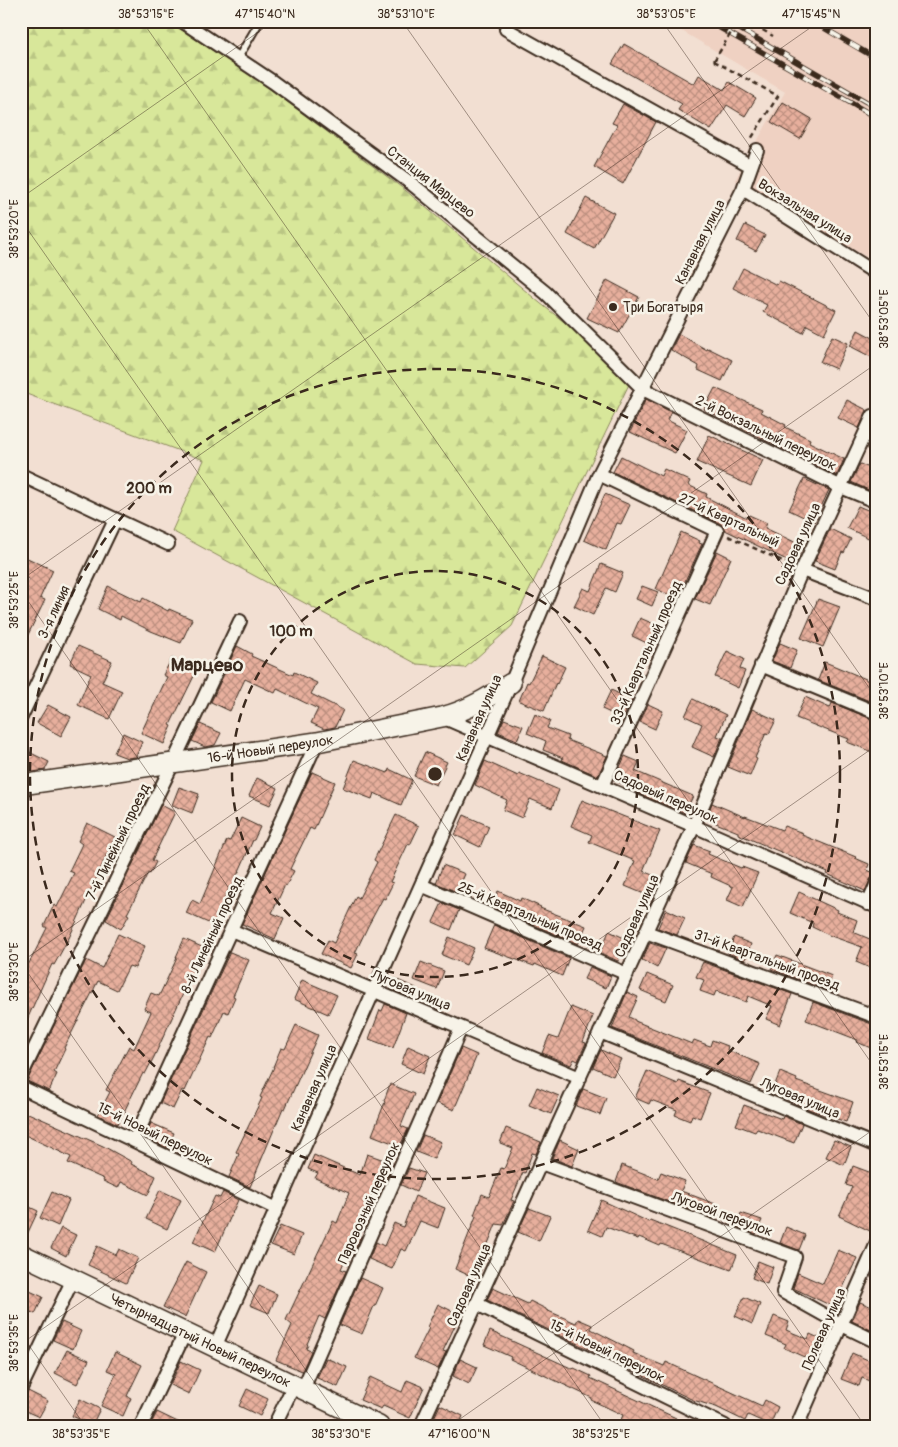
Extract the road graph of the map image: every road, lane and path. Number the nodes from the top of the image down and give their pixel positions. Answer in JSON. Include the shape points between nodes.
{"nodes":[{"id":1,"x":182,"y":21,"type":"edge"},
{"id":2,"x":260,"y":21,"type":"edge"},
{"id":3,"x":738,"y":21,"type":"edge"},
{"id":4,"x":747,"y":21,"type":"edge"},
{"id":5,"x":506,"y":29,"type":"dead end"},
{"id":6,"x":773,"y":36,"type":"dead end"},
{"id":7,"x":238,"y":58,"type":"junction"},
{"id":8,"x":757,"y":150,"type":"joint"},
{"id":9,"x":751,"y":166,"type":"junction"},
{"id":10,"x":743,"y":189,"type":"junction"},
{"id":11,"x":877,"y":274,"type":"edge"},
{"id":12,"x":643,"y":389,"type":"junction"},
{"id":13,"x":873,"y":416,"type":"dead end"},
{"id":14,"x":599,"y":474,"type":"junction"},
{"id":15,"x":21,"y":476,"type":"edge"},
{"id":16,"x":841,"y":487,"type":"junction"},
{"id":17,"x":877,"y":502,"type":"edge"},
{"id":18,"x":115,"y":520,"type":"junction"},
{"id":19,"x":717,"y":531,"type":"junction"},
{"id":20,"x":168,"y":544,"type":"dead end"},
{"id":21,"x":802,"y":570,"type":"junction"},
{"id":22,"x":877,"y":599,"type":"edge"},
{"id":23,"x":240,"y":621,"type":"dead end"},
{"id":24,"x":761,"y":665,"type":"junction"},
{"id":25,"x":511,"y":683,"type":"junction"},
{"id":26,"x":877,"y":712,"type":"edge"},
{"id":27,"x":21,"y":717,"type":"edge"},
{"id":28,"x":442,"y":717,"type":"junction"},
{"id":29,"x":487,"y":737,"type":"junction"},
{"id":30,"x":317,"y":742,"type":"junction"},
{"id":31,"x":173,"y":763,"type":"junction"},
{"id":32,"x":21,"y":785,"type":"edge"},
{"id":33,"x":602,"y":786,"type":"junction"},
{"id":34,"x":694,"y":826,"type":"junction"},
{"id":35,"x":877,"y":882,"type":"edge"},
{"id":36,"x":421,"y":885,"type":"junction"},
{"id":37,"x":872,"y":906,"type":"edge"},
{"id":38,"x":231,"y":930,"type":"junction"},
{"id":39,"x":646,"y":932,"type":"junction"},
{"id":40,"x":627,"y":974,"type":"junction"},
{"id":41,"x":374,"y":990,"type":"junction"},
{"id":42,"x":877,"y":1017,"type":"edge"},
{"id":43,"x":461,"y":1028,"type":"junction"},
{"id":44,"x":600,"y":1032,"type":"junction"},
{"id":45,"x":21,"y":1076,"type":"edge"},
{"id":46,"x":580,"y":1078,"type":"junction"},
{"id":47,"x":21,"y":1086,"type":"edge"},
{"id":48,"x":134,"y":1141,"type":"junction"},
{"id":49,"x":877,"y":1146,"type":"edge"},
{"id":50,"x":541,"y":1163,"type":"junction"},
{"id":51,"x":277,"y":1209,"type":"junction"},
{"id":52,"x":877,"y":1243,"type":"edge"},
{"id":53,"x":21,"y":1254,"type":"edge"},
{"id":54,"x":73,"y":1279,"type":"junction"},
{"id":55,"x":476,"y":1304,"type":"junction"},
{"id":56,"x":842,"y":1325,"type":"junction"},
{"id":57,"x":185,"y":1333,"type":"junction"},
{"id":58,"x":877,"y":1342,"type":"edge"},
{"id":59,"x":215,"y":1347,"type":"junction"},
{"id":60,"x":298,"y":1387,"type":"junction"},
{"id":61,"x":21,"y":1388,"type":"edge"},
{"id":62,"x":141,"y":1426,"type":"edge"},
{"id":63,"x":274,"y":1426,"type":"edge"},
{"id":64,"x":379,"y":1426,"type":"edge"},
{"id":65,"x":421,"y":1426,"type":"edge"},
{"id":66,"x":725,"y":1426,"type":"edge"},
{"id":67,"x":797,"y":1426,"type":"edge"}],
"edges":[{"from":1,"to":7,"type":"street","name":"Станция Марцево"},
{"from":2,"to":7,"type":"lane"},
{"from":3,"to":8,"type":"path","bridge":true,"via":[[714,61],[778,96],[750,141]]},
{"from":4,"to":6,"type":"path"},
{"from":5,"to":9,"type":"street"},
{"from":7,"to":12,"type":"street","name":"Станция Марцево","via":[[412,184],[546,293]]},
{"from":8,"to":9,"type":"street","name":"Канавная улица"},
{"from":9,"to":10,"type":"street","name":"Канавная улица"},
{"from":10,"to":11,"type":"street","name":"Вокзальная улица"},
{"from":10,"to":12,"type":"street","name":"Канавная улица"},
{"from":12,"to":14,"type":"street","name":"Канавная улица"},
{"from":12,"to":16,"type":"street","name":"2-й Вокзальный переулок"},
{"from":13,"to":16,"type":"street","name":"Садовая улица"},
{"from":14,"to":19,"type":"street","name":"27-й Квартальный"},
{"from":14,"to":25,"type":"street","name":"Канавная улица"},
{"from":15,"to":18,"type":"street"},
{"from":16,"to":17,"type":"street","name":"2-й Вокзальный переулок"},
{"from":16,"to":21,"type":"street","name":"Садовая улица"},
{"from":18,"to":20,"type":"street"},
{"from":18,"to":27,"type":"street","name":"3-я линия"},
{"from":19,"to":21,"type":"path","name":"27-й Квартальный"},
{"from":19,"to":33,"type":"street","name":"33-й Квартальный проезд"},
{"from":21,"to":22,"type":"street"},
{"from":21,"to":24,"type":"street","name":"Садовая улица"},
{"from":23,"to":31,"type":"street","name":"7-й Линейный проезд"},
{"from":24,"to":26,"type":"street"},
{"from":24,"to":34,"type":"street","name":"Садовая улица"},
{"from":25,"to":28,"type":"street","name":"16-й Новый переулок","via":[[480,703]]},
{"from":25,"to":29,"type":"street","name":"Канавная улица"},
{"from":28,"to":29,"type":"street","name":"Садовый переулок"},
{"from":28,"to":30,"type":"street","name":"16-й Новый переулок"},
{"from":29,"to":33,"type":"street","name":"Садовый переулок"},
{"from":29,"to":36,"type":"street","name":"Канавная улица"},
{"from":30,"to":31,"type":"street","name":"16-й Новый переулок"},
{"from":30,"to":38,"type":"street","name":"8-й Линейный проезд"},
{"from":31,"to":32,"type":"street","name":"16-й Новый переулок"},
{"from":31,"to":45,"type":"street","name":"7-й Линейный проезд"},
{"from":33,"to":34,"type":"street","name":"Садовый переулок"},
{"from":34,"to":37,"type":"street","name":"Садовый переулок"},
{"from":34,"to":39,"type":"street","name":"Садовая улица"},
{"from":35,"to":37,"type":"street"},
{"from":36,"to":40,"type":"street","name":"25-й Квартальный проезд"},
{"from":36,"to":41,"type":"street","name":"Канавная улица"},
{"from":38,"to":41,"type":"street","name":"Луговая улица"},
{"from":38,"to":48,"type":"street","name":"8-й Линейный проезд"},
{"from":39,"to":40,"type":"street","name":"Садовая улица"},
{"from":39,"to":42,"type":"street","name":"31-й Квартальный проезд"},
{"from":40,"to":44,"type":"street","name":"Садовая улица"},
{"from":41,"to":43,"type":"street","name":"Луговая улица"},
{"from":41,"to":51,"type":"street","name":"Канавная улица"},
{"from":43,"to":46,"type":"street","name":"Луговая улица"},
{"from":43,"to":60,"type":"street","name":"Паровозный переулок"},
{"from":44,"to":46,"type":"street","name":"Садовая улица"},
{"from":44,"to":49,"type":"street","name":"Луговая улица"},
{"from":46,"to":50,"type":"street","name":"Садовая улица"},
{"from":47,"to":48,"type":"street","name":"15-й Новый переулок"},
{"from":48,"to":51,"type":"street","name":"15-й Новый переулок"},
{"from":50,"to":55,"type":"street","name":"Садовая улица"},
{"from":50,"to":56,"type":"street","name":"Луговой переулок","via":[[795,1257],[783,1292]]},
{"from":51,"to":59,"type":"street","name":"Канавная улица"},
{"from":52,"to":56,"type":"street","name":"Полевая улица"},
{"from":53,"to":54,"type":"street","name":"Четырнадцатый Новый переулок"},
{"from":54,"to":57,"type":"street","name":"Четырнадцатый Новый переулок"},
{"from":54,"to":61,"type":"street"},
{"from":55,"to":65,"type":"street","name":"Садовая улица"},
{"from":55,"to":66,"type":"street","name":"15-й Новый переулок"},
{"from":56,"to":58,"type":"street"},
{"from":56,"to":67,"type":"street","name":"Полевая улица"},
{"from":57,"to":59,"type":"street","name":"Четырнадцатый Новый переулок"},
{"from":57,"to":62,"type":"street"},
{"from":59,"to":60,"type":"street","name":"Четырнадцатый Новый переулок"},
{"from":60,"to":63,"type":"street","name":"Паровозный переулок"},
{"from":60,"to":64,"type":"street","name":"Четырнадцатый Новый переулок"}]}
